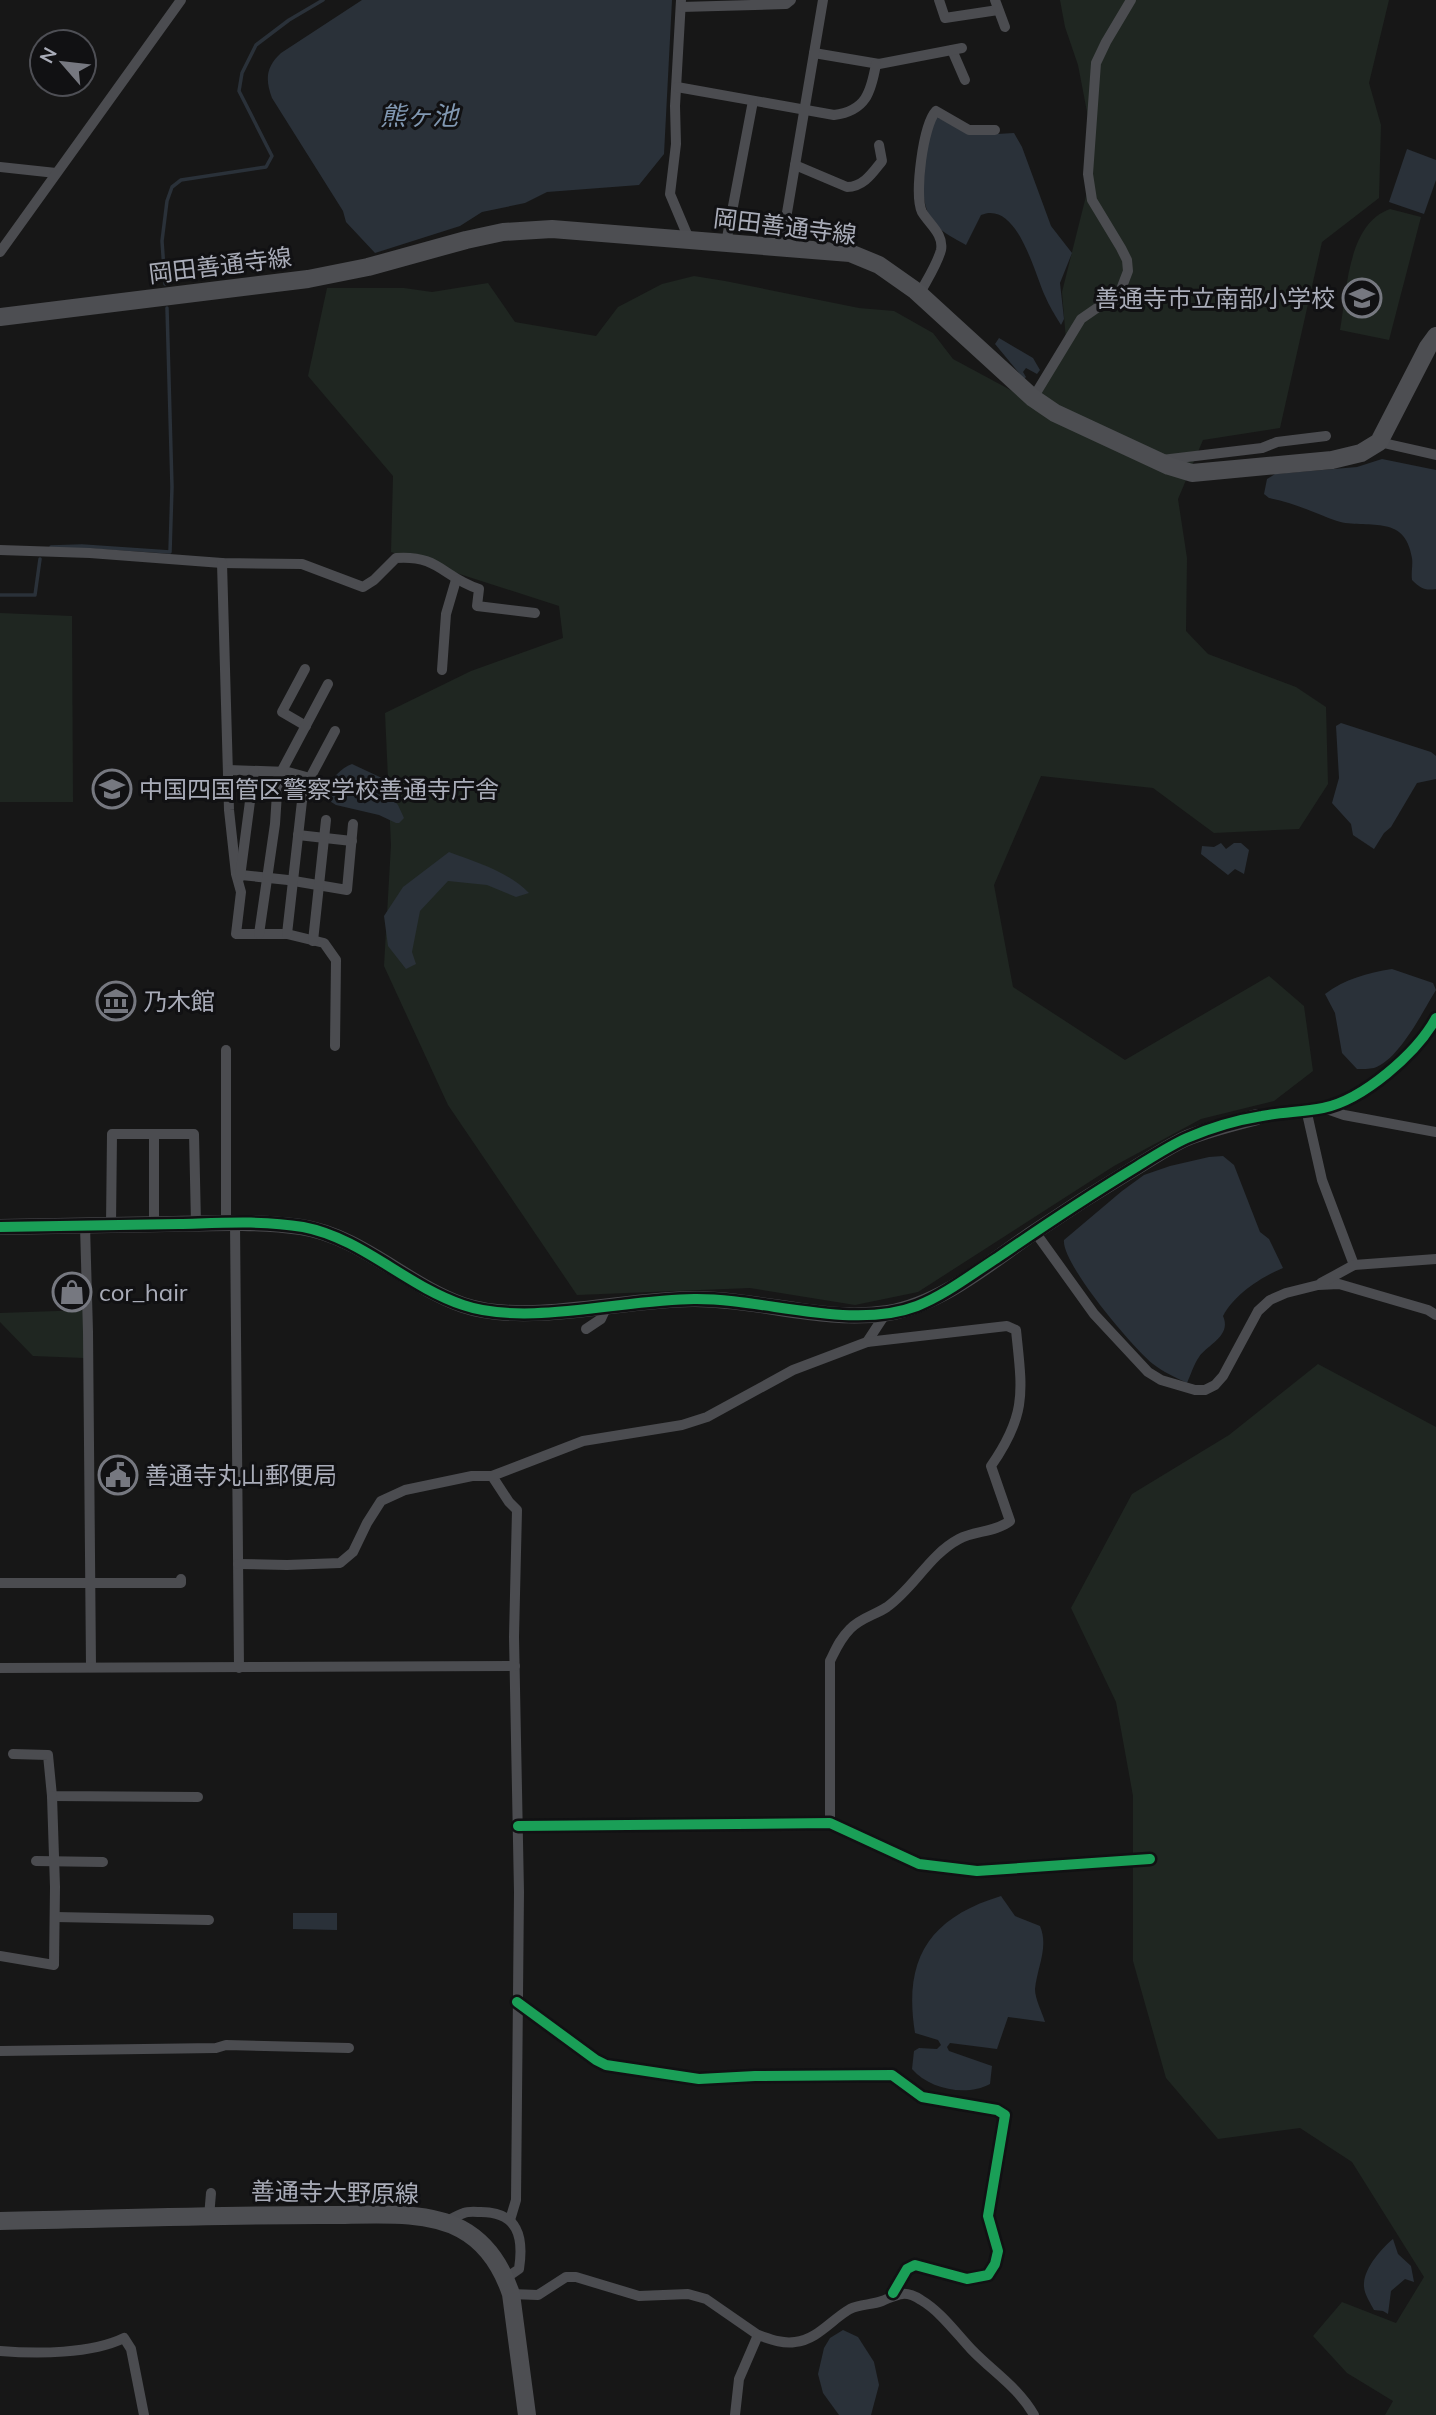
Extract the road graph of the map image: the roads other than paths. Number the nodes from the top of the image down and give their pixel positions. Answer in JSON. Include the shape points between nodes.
{"nodes":[{"id":1,"x":167,"y":0,"type":"edge"},
{"id":2,"x":181,"y":0,"type":"edge"},
{"id":3,"x":790,"y":0,"type":"edge"},
{"id":4,"x":823,"y":0,"type":"edge"},
{"id":5,"x":939,"y":0,"type":"edge"},
{"id":6,"x":1130,"y":0,"type":"edge"},
{"id":7,"x":681,"y":4,"type":"edge"},
{"id":8,"x":997,"y":5,"type":"edge"},
{"id":9,"x":172,"y":13,"type":"junction"},
{"id":10,"x":1005,"y":27,"type":"dead end"},
{"id":11,"x":814,"y":53,"type":"junction"},
{"id":12,"x":876,"y":64,"type":"junction"},
{"id":13,"x":965,"y":80,"type":"dead end"},
{"id":14,"x":677,"y":86,"type":"junction"},
{"id":15,"x":753,"y":101,"type":"junction"},
{"id":16,"x":804,"y":110,"type":"junction"},
{"id":17,"x":995,"y":130,"type":"dead end"},
{"id":18,"x":878,"y":145,"type":"dead end"},
{"id":19,"x":795,"y":165,"type":"junction"},
{"id":20,"x":0,"y":167,"type":"edge"},
{"id":21,"x":56,"y":173,"type":"junction"},
{"id":22,"x":689,"y":239,"type":"junction"},
{"id":23,"x":726,"y":243,"type":"junction"},
{"id":24,"x":781,"y":248,"type":"junction"},
{"id":25,"x":0,"y":252,"type":"edge"},
{"id":26,"x":919,"y":295,"type":"junction"},
{"id":27,"x":0,"y":317,"type":"edge"},
{"id":28,"x":1436,"y":336,"type":"edge"},
{"id":29,"x":1033,"y":397,"type":"junction"},
{"id":30,"x":1326,"y":436,"type":"dead end"},
{"id":31,"x":1379,"y":442,"type":"junction"},
{"id":32,"x":1436,"y":455,"type":"edge"},
{"id":33,"x":1156,"y":460,"type":"junction"},
{"id":34,"x":0,"y":550,"type":"edge"},
{"id":35,"x":222,"y":564,"type":"junction"},
{"id":36,"x":456,"y":580,"type":"junction"},
{"id":37,"x":534,"y":613,"type":"dead end"},
{"id":38,"x":305,"y":669,"type":"dead end"},
{"id":39,"x":442,"y":670,"type":"dead end"},
{"id":40,"x":328,"y":684,"type":"dead end"},
{"id":41,"x":306,"y":726,"type":"junction"},
{"id":42,"x":335,"y":730,"type":"dead end"},
{"id":43,"x":228,"y":770,"type":"junction"},
{"id":44,"x":254,"y":771,"type":"junction"},
{"id":45,"x":282,"y":772,"type":"junction"},
{"id":46,"x":310,"y":778,"type":"junction"},
{"id":47,"x":326,"y":820,"type":"dead end"},
{"id":48,"x":353,"y":824,"type":"dead end"},
{"id":49,"x":298,"y":835,"type":"junction"},
{"id":50,"x":324,"y":838,"type":"junction"},
{"id":51,"x":352,"y":841,"type":"junction"},
{"id":52,"x":267,"y":877,"type":"junction"},
{"id":53,"x":293,"y":880,"type":"junction"},
{"id":54,"x":240,"y":881,"type":"junction"},
{"id":55,"x":319,"y":885,"type":"junction"},
{"id":56,"x":259,"y":934,"type":"junction"},
{"id":57,"x":287,"y":934,"type":"junction"},
{"id":58,"x":313,"y":941,"type":"junction"},
{"id":59,"x":1436,"y":1018,"type":"edge"},
{"id":60,"x":335,"y":1046,"type":"dead end"},
{"id":61,"x":226,"y":1050,"type":"dead end"},
{"id":62,"x":1324,"y":1108,"type":"junction"},
{"id":63,"x":1306,"y":1110,"type":"junction"},
{"id":64,"x":1257,"y":1116,"type":"joint"},
{"id":65,"x":1436,"y":1132,"type":"edge"},
{"id":66,"x":154,"y":1134,"type":"junction"},
{"id":67,"x":231,"y":1223,"type":"junction"},
{"id":68,"x":154,"y":1224,"type":"junction"},
{"id":69,"x":195,"y":1224,"type":"junction"},
{"id":70,"x":111,"y":1225,"type":"junction"},
{"id":71,"x":85,"y":1226,"type":"junction"},
{"id":72,"x":0,"y":1227,"type":"edge"},
{"id":73,"x":1035,"y":1232,"type":"junction"},
{"id":74,"x":1436,"y":1259,"type":"edge"},
{"id":75,"x":1354,"y":1265,"type":"junction"},
{"id":76,"x":1318,"y":1285,"type":"junction"},
{"id":77,"x":607,"y":1306,"type":"junction"},
{"id":78,"x":886,"y":1313,"type":"junction"},
{"id":79,"x":1436,"y":1315,"type":"edge"},
{"id":80,"x":586,"y":1329,"type":"dead end"},
{"id":81,"x":867,"y":1342,"type":"junction"},
{"id":82,"x":492,"y":1476,"type":"junction"},
{"id":83,"x":238,"y":1564,"type":"junction"},
{"id":84,"x":181,"y":1578,"type":"dead end"},
{"id":85,"x":0,"y":1583,"type":"edge"},
{"id":86,"x":91,"y":1583,"type":"junction"},
{"id":87,"x":91,"y":1666,"type":"junction"},
{"id":88,"x":515,"y":1666,"type":"junction"},
{"id":89,"x":0,"y":1668,"type":"edge"},
{"id":90,"x":239,"y":1668,"type":"junction"},
{"id":91,"x":13,"y":1754,"type":"dead end"},
{"id":92,"x":52,"y":1796,"type":"junction"},
{"id":93,"x":198,"y":1797,"type":"dead end"},
{"id":94,"x":830,"y":1823,"type":"junction"},
{"id":95,"x":518,"y":1826,"type":"junction"},
{"id":96,"x":1150,"y":1859,"type":"dead end"},
{"id":97,"x":36,"y":1861,"type":"dead end"},
{"id":98,"x":54,"y":1862,"type":"junction"},
{"id":99,"x":103,"y":1862,"type":"dead end"},
{"id":100,"x":55,"y":1917,"type":"junction"},
{"id":101,"x":209,"y":1920,"type":"dead end"},
{"id":102,"x":0,"y":1956,"type":"edge"},
{"id":103,"x":517,"y":2002,"type":"junction"},
{"id":104,"x":349,"y":2048,"type":"dead end"},
{"id":105,"x":0,"y":2051,"type":"edge"},
{"id":106,"x":211,"y":2193,"type":"dead end"},
{"id":107,"x":209,"y":2217,"type":"junction"},
{"id":108,"x":510,"y":2220,"type":"junction"},
{"id":109,"x":0,"y":2221,"type":"edge"},
{"id":110,"x":445,"y":2222,"type":"junction"},
{"id":111,"x":509,"y":2286,"type":"junction"},
{"id":112,"x":893,"y":2293,"type":"junction"},
{"id":113,"x":758,"y":2335,"type":"junction"},
{"id":114,"x":0,"y":2351,"type":"edge"},
{"id":115,"x":145,"y":2415,"type":"edge"},
{"id":116,"x":527,"y":2415,"type":"edge"},
{"id":117,"x":735,"y":2415,"type":"edge"},
{"id":118,"x":1034,"y":2415,"type":"edge"}],
"edges":[{"from":1,"to":9,"type":"street"},
{"from":2,"to":9,"type":"street"},
{"from":3,"to":7,"type":"street","via":[[776,5]]},
{"from":4,"to":11,"type":"street"},
{"from":5,"to":8,"type":"street","via":[[945,18]]},
{"from":6,"to":29,"type":"street","via":[[1097,63],[1088,174],[1092,200],[1121,248],[1128,271],[1120,292],[1081,319]]},
{"from":7,"to":14,"type":"street"},
{"from":8,"to":10,"type":"street"},
{"from":9,"to":21,"type":"street"},
{"from":11,"to":12,"type":"street"},
{"from":11,"to":16,"type":"street"},
{"from":12,"to":13,"type":"street","via":[[957,49]]},
{"from":12,"to":16,"type":"street","via":[[868,96],[852,110],[834,115]]},
{"from":14,"to":15,"type":"street"},
{"from":14,"to":22,"type":"street","via":[[670,194]]},
{"from":15,"to":16,"type":"street"},
{"from":15,"to":23,"type":"street"},
{"from":16,"to":19,"type":"street"},
{"from":17,"to":26,"type":"street","via":[[969,130],[936,111],[932,116],[924,139],[919,195],[921,210],[935,228],[941,250]]},
{"from":18,"to":19,"type":"street","via":[[882,161],[855,187]]},
{"from":19,"to":24,"type":"street"},
{"from":20,"to":21,"type":"street"},
{"from":21,"to":25,"type":"street"},
{"from":22,"to":23,"type":"main road","name":"岡田善通寺線"},
{"from":22,"to":27,"type":"main road","name":"岡田善通寺線","via":[[552,229],[503,232],[308,279]]},
{"from":23,"to":24,"type":"main road","name":"岡田善通寺線"},
{"from":24,"to":26,"type":"main road","name":"岡田善通寺線","via":[[850,253],[879,265]]},
{"from":26,"to":29,"type":"main road","name":"岡田善通寺線"},
{"from":28,"to":31,"type":"main road"},
{"from":29,"to":33,"type":"main road","name":"岡田善通寺線","via":[[1055,414]]},
{"from":30,"to":33,"type":"street"},
{"from":31,"to":32,"type":"street"},
{"from":31,"to":33,"type":"main road","name":"岡田善通寺線","via":[[1361,453],[1332,460],[1214,472],[1192,473]]},
{"from":34,"to":35,"type":"street"},
{"from":35,"to":36,"type":"street","via":[[302,564],[363,587],[396,558],[422,558]]},
{"from":35,"to":43,"type":"street"},
{"from":36,"to":37,"type":"street","via":[[479,589],[477,606]]},
{"from":36,"to":39,"type":"street","via":[[446,614]]},
{"from":38,"to":41,"type":"street","via":[[282,712]]},
{"from":40,"to":41,"type":"street"},
{"from":41,"to":45,"type":"street"},
{"from":42,"to":46,"type":"street"},
{"from":43,"to":44,"type":"street"},
{"from":43,"to":54,"type":"street"},
{"from":44,"to":45,"type":"street"},
{"from":44,"to":54,"type":"street"},
{"from":45,"to":46,"type":"street"},
{"from":45,"to":52,"type":"street"},
{"from":46,"to":49,"type":"street"},
{"from":47,"to":50,"type":"street"},
{"from":48,"to":51,"type":"street"},
{"from":49,"to":50,"type":"street"},
{"from":49,"to":53,"type":"street"},
{"from":50,"to":51,"type":"street"},
{"from":50,"to":55,"type":"street"},
{"from":51,"to":55,"type":"street","via":[[347,890]]},
{"from":52,"to":53,"type":"street"},
{"from":52,"to":54,"type":"street"},
{"from":52,"to":56,"type":"street"},
{"from":53,"to":55,"type":"street"},
{"from":53,"to":57,"type":"street"},
{"from":54,"to":56,"type":"street","via":[[236,934]]},
{"from":55,"to":58,"type":"street"},
{"from":56,"to":57,"type":"street"},
{"from":57,"to":58,"type":"street"},
{"from":58,"to":60,"type":"street","via":[[324,943],[335,960]]},
{"from":59,"to":62,"type":"street","via":[[1416,1047],[1366,1089]]},
{"from":61,"to":67,"type":"street"},
{"from":62,"to":63,"type":"street"},
{"from":62,"to":65,"type":"street"},
{"from":63,"to":64,"type":"street"},
{"from":63,"to":75,"type":"street","via":[[1322,1180]]},
{"from":64,"to":73,"type":"street","via":[[1187,1138]]},
{"from":66,"to":68,"type":"street"},
{"from":66,"to":69,"type":"street","via":[[194,1134]]},
{"from":66,"to":70,"type":"street","via":[[112,1134]]},
{"from":67,"to":69,"type":"street"},
{"from":67,"to":77,"type":"street","via":[[304,1228],[331,1236],[465,1306],[493,1312],[537,1312]]},
{"from":67,"to":83,"type":"street"},
{"from":68,"to":69,"type":"street"},
{"from":68,"to":70,"type":"street"},
{"from":70,"to":71,"type":"street"},
{"from":71,"to":72,"type":"street"},
{"from":71,"to":86,"type":"street"},
{"from":73,"to":76,"type":"street","via":[[1094,1314],[1148,1372],[1195,1390],[1215,1385],[1223,1376],[1258,1311],[1270,1300]]},
{"from":73,"to":78,"type":"street","via":[[917,1306]]},
{"from":74,"to":75,"type":"street"},
{"from":75,"to":76,"type":"street"},
{"from":76,"to":79,"type":"street","via":[[1357,1288]]},
{"from":77,"to":78,"type":"street","via":[[692,1298],[807,1312]]},
{"from":77,"to":80,"type":"street","via":[[601,1319]]},
{"from":78,"to":81,"type":"street"},
{"from":81,"to":82,"type":"street","via":[[793,1370],[706,1417],[583,1441]]},
{"from":81,"to":94,"type":"street","via":[[1007,1326],[1016,1330],[1021,1384],[1017,1418],[991,1466],[1010,1521],[956,1540],[888,1606],[853,1625],[839,1639],[830,1661]]},
{"from":82,"to":83,"type":"street","via":[[405,1490],[381,1501],[353,1552],[340,1563]]},
{"from":82,"to":88,"type":"street","via":[[517,1510]]},
{"from":83,"to":90,"type":"street"},
{"from":84,"to":86,"type":"street","via":[[181,1583]]},
{"from":85,"to":86,"type":"street"},
{"from":86,"to":87,"type":"street"},
{"from":87,"to":89,"type":"street"},
{"from":87,"to":90,"type":"street"},
{"from":88,"to":90,"type":"street"},
{"from":88,"to":95,"type":"street"},
{"from":91,"to":92,"type":"street","via":[[48,1755]]},
{"from":92,"to":93,"type":"street"},
{"from":92,"to":98,"type":"street"},
{"from":94,"to":95,"type":"street"},
{"from":94,"to":96,"type":"street","via":[[913,1861],[946,1868],[999,1871]]},
{"from":95,"to":103,"type":"street"},
{"from":97,"to":98,"type":"street"},
{"from":98,"to":99,"type":"street"},
{"from":98,"to":100,"type":"street"},
{"from":100,"to":101,"type":"street"},
{"from":100,"to":102,"type":"street","via":[[54,1965]]},
{"from":103,"to":108,"type":"street","via":[[516,2200]]},
{"from":103,"to":112,"type":"street","via":[[606,2065],[699,2079],[892,2075],[922,2097],[1005,2115],[988,2216],[998,2251],[995,2264],[988,2275],[967,2279],[915,2265],[907,2269]]},
{"from":104,"to":105,"type":"street","via":[[226,2045]]},
{"from":106,"to":107,"type":"street"},
{"from":107,"to":109,"type":"main road","name":"善通寺大野原線"},
{"from":107,"to":110,"type":"main road","name":"善通寺大野原線","via":[[416,2216]]},
{"from":108,"to":110,"type":"street","via":[[498,2213],[474,2212]]},
{"from":108,"to":111,"type":"street","via":[[520,2239],[520,2264]]},
{"from":110,"to":111,"type":"main road","name":"善通寺大野原線","via":[[487,2248]]},
{"from":111,"to":113,"type":"street","via":[[538,2295],[566,2277],[576,2277],[639,2296],[688,2294],[706,2299]]},
{"from":111,"to":116,"type":"main road","name":"善通寺大野原線"},
{"from":112,"to":113,"type":"street","via":[[852,2308],[813,2336],[796,2342]]},
{"from":112,"to":118,"type":"street","via":[[906,2293],[932,2308],[1026,2400]]},
{"from":113,"to":117,"type":"street","via":[[739,2379]]},
{"from":114,"to":115,"type":"street","via":[[107,2346],[124,2338],[131,2348]]}]}
